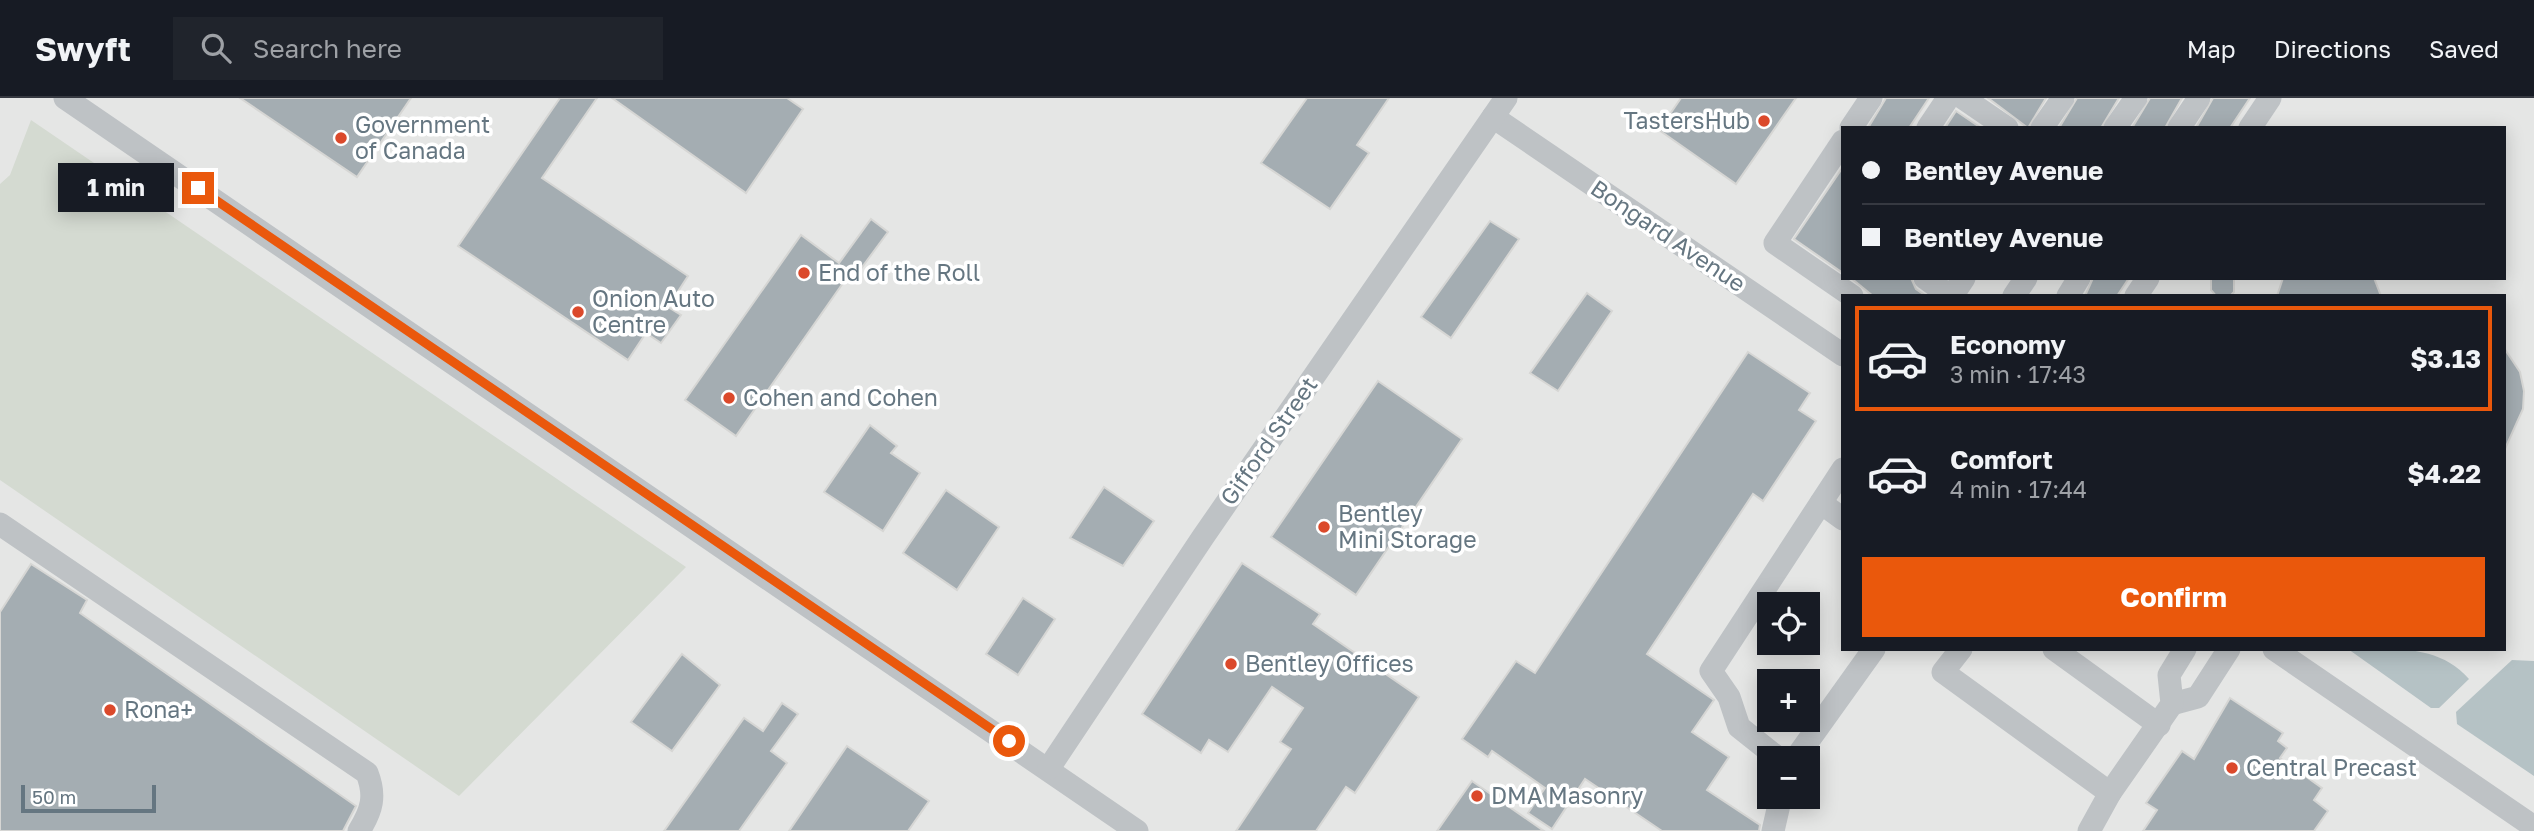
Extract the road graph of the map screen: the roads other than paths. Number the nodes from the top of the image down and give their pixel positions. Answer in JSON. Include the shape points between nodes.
{"nodes":[{"id":1,"x":65,"y":98,"type":"edge"},
{"id":2,"x":1871,"y":98,"type":"edge"},
{"id":3,"x":1948,"y":98,"type":"edge"},
{"id":4,"x":1963,"y":98,"type":"edge"},
{"id":5,"x":2063,"y":98,"type":"edge"},
{"id":6,"x":2136,"y":98,"type":"edge"},
{"id":7,"x":2199,"y":98,"type":"edge"},
{"id":8,"x":2270,"y":98,"type":"edge"},
{"id":9,"x":1500,"y":107,"type":"edge"},
{"id":10,"x":1997,"y":118,"type":"edge"},
{"id":11,"x":1852,"y":126,"type":"edge"},
{"id":12,"x":1929,"y":126,"type":"edge"},
{"id":13,"x":2043,"y":126,"type":"edge"},
{"id":14,"x":2116,"y":126,"type":"edge"},
{"id":15,"x":2180,"y":126,"type":"edge"},
{"id":16,"x":2251,"y":126,"type":"edge"},
{"id":17,"x":1841,"y":144,"type":"edge"},
{"id":18,"x":1928,"y":280,"type":"edge"},
{"id":19,"x":1849,"y":294,"type":"edge"},
{"id":20,"x":1948,"y":294,"type":"edge"},
{"id":21,"x":1841,"y":354,"type":"edge"},
{"id":22,"x":1841,"y":472,"type":"edge"},
{"id":23,"x":1821,"y":503,"type":"junction"},
{"id":24,"x":1841,"y":518,"type":"edge"},
{"id":25,"x":0,"y":524,"type":"edge"},
{"id":26,"x":1873,"y":651,"type":"edge"},
{"id":27,"x":1959,"y":651,"type":"edge"},
{"id":28,"x":2057,"y":651,"type":"edge"},
{"id":29,"x":2184,"y":651,"type":"edge"},
{"id":30,"x":2228,"y":651,"type":"edge"},
{"id":31,"x":2277,"y":651,"type":"edge"},
{"id":32,"x":2172,"y":704,"type":"junction"},
{"id":33,"x":2159,"y":725,"type":"junction"},
{"id":34,"x":1763,"y":746,"type":"edge"},
{"id":35,"x":1805,"y":746,"type":"edge"},
{"id":36,"x":1049,"y":768,"type":"junction"},
{"id":37,"x":2110,"y":793,"type":"junction"},
{"id":38,"x":1779,"y":809,"type":"edge"},
{"id":39,"x":2534,"y":827,"type":"edge"},
{"id":40,"x":359,"y":831,"type":"edge"},
{"id":41,"x":1138,"y":831,"type":"edge"},
{"id":42,"x":1773,"y":831,"type":"edge"},
{"id":43,"x":2089,"y":831,"type":"edge"}],
"edges":[{"from":1,"to":36,"type":"street"},
{"from":2,"to":11,"type":"street"},
{"from":3,"to":12,"type":"street"},
{"from":4,"to":10,"type":"street"},
{"from":5,"to":13,"type":"street"},
{"from":6,"to":14,"type":"street"},
{"from":7,"to":15,"type":"street"},
{"from":8,"to":16,"type":"street"},
{"from":9,"to":21,"type":"street","name":"Bongard Avenue"},
{"from":9,"to":36,"type":"street","name":"Gifford Street"},
{"from":17,"to":19,"type":"street","via":[[1775,243]]},
{"from":18,"to":20,"type":"street"},
{"from":22,"to":23,"type":"street"},
{"from":23,"to":24,"type":"street"},
{"from":23,"to":34,"type":"street","via":[[1711,671],[1729,697],[1739,727]]},
{"from":25,"to":40,"type":"street","via":[[368,773],[375,793]]},
{"from":26,"to":35,"type":"street"},
{"from":27,"to":37,"type":"street","via":[[1943,672]]},
{"from":28,"to":33,"type":"street"},
{"from":29,"to":32,"type":"street","via":[[2169,675]]},
{"from":30,"to":32,"type":"street","via":[[2198,697]]},
{"from":31,"to":39,"type":"street"},
{"from":32,"to":33,"type":"street"},
{"from":33,"to":37,"type":"street"},
{"from":36,"to":41,"type":"street"},
{"from":37,"to":43,"type":"street"},
{"from":38,"to":42,"type":"street"}]}
